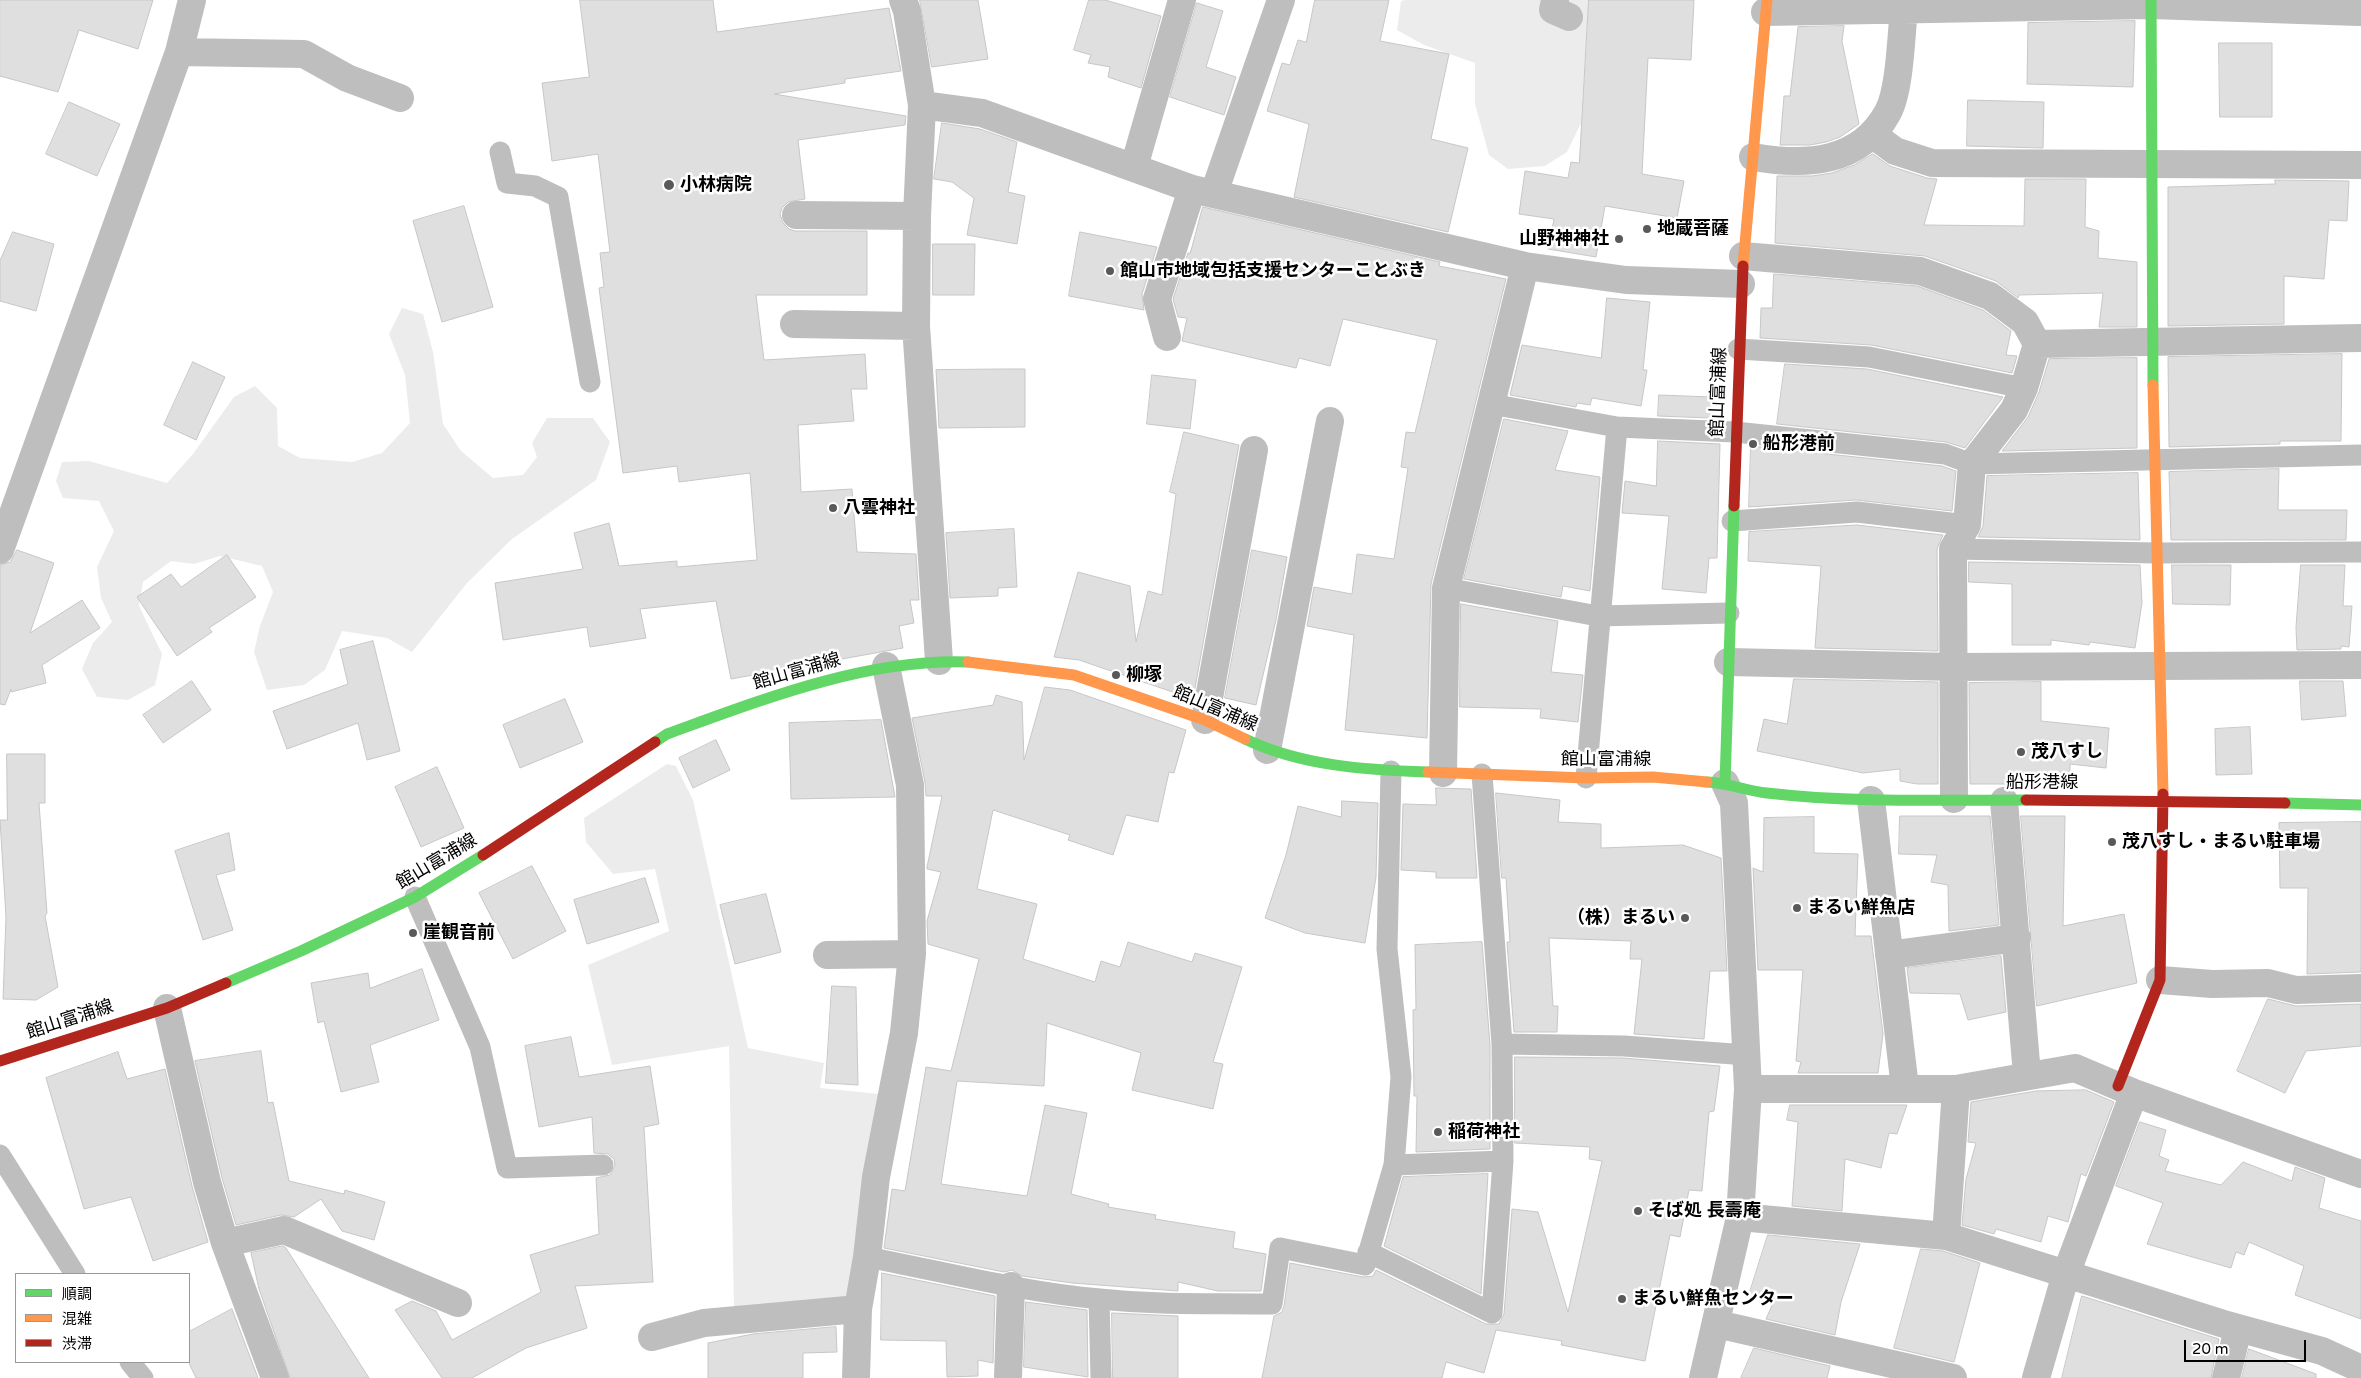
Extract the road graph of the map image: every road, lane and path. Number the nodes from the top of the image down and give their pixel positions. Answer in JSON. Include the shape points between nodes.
{"nodes":[{"id":1,"x":192,"y":0,"type":"edge"},
{"id":2,"x":903,"y":0,"type":"edge"},
{"id":3,"x":1182,"y":0,"type":"edge"},
{"id":4,"x":1281,"y":0,"type":"edge"},
{"id":5,"x":2151,"y":3,"type":"edge"},
{"id":6,"x":1766,"y":6,"type":"edge"},
{"id":7,"x":1904,"y":9,"type":"junction"},
{"id":8,"x":2360,"y":10,"type":"edge"},
{"id":9,"x":179,"y":52,"type":"junction"},
{"id":10,"x":400,"y":98,"type":"dead end"},
{"id":11,"x":922,"y":105,"type":"junction"},
{"id":12,"x":1872,"y":134,"type":"junction"},
{"id":13,"x":500,"y":152,"type":"dead end"},
{"id":14,"x":1753,"y":157,"type":"junction"},
{"id":15,"x":2151,"y":165,"type":"junction"},
{"id":16,"x":2361,"y":165,"type":"edge"},
{"id":17,"x":1134,"y":167,"type":"junction"},
{"id":18,"x":1203,"y":191,"type":"junction"},
{"id":19,"x":796,"y":215,"type":"dead end"},
{"id":20,"x":917,"y":216,"type":"junction"},
{"id":21,"x":1742,"y":256,"type":"junction"},
{"id":22,"x":1525,"y":266,"type":"junction"},
{"id":23,"x":1741,"y":284,"type":"junction"},
{"id":24,"x":794,"y":324,"type":"dead end"},
{"id":25,"x":916,"y":326,"type":"junction"},
{"id":26,"x":1168,"y":337,"type":"dead end"},
{"id":27,"x":2361,"y":338,"type":"edge"},
{"id":28,"x":2151,"y":342,"type":"junction"},
{"id":29,"x":2037,"y":344,"type":"junction"},
{"id":30,"x":1738,"y":349,"type":"junction"},
{"id":31,"x":590,"y":382,"type":"dead end"},
{"id":32,"x":2024,"y":388,"type":"junction"},
{"id":33,"x":1491,"y":404,"type":"junction"},
{"id":34,"x":1330,"y":420,"type":"dead end"},
{"id":35,"x":1617,"y":427,"type":"junction"},
{"id":36,"x":1735,"y":432,"type":"junction"},
{"id":37,"x":1254,"y":450,"type":"dead end"},
{"id":38,"x":2361,"y":455,"type":"edge"},
{"id":39,"x":2153,"y":461,"type":"junction"},
{"id":40,"x":1972,"y":464,"type":"junction"},
{"id":41,"x":1732,"y":521,"type":"junction"},
{"id":42,"x":1967,"y":525,"type":"junction"},
{"id":43,"x":1953,"y":549,"type":"junction"},
{"id":44,"x":0,"y":550,"type":"edge"},
{"id":45,"x":2361,"y":552,"type":"edge"},
{"id":46,"x":2155,"y":553,"type":"junction"},
{"id":47,"x":1446,"y":588,"type":"junction"},
{"id":48,"x":1729,"y":613,"type":"junction"},
{"id":49,"x":1598,"y":616,"type":"junction"},
{"id":50,"x":939,"y":662,"type":"junction"},
{"id":51,"x":1728,"y":662,"type":"junction"},
{"id":52,"x":2158,"y":665,"type":"junction"},
{"id":53,"x":2361,"y":665,"type":"edge"},
{"id":54,"x":886,"y":666,"type":"junction"},
{"id":55,"x":1955,"y":667,"type":"junction"},
{"id":56,"x":1206,"y":720,"type":"junction"},
{"id":57,"x":1267,"y":750,"type":"junction"},
{"id":58,"x":1391,"y":771,"type":"junction"},
{"id":59,"x":1443,"y":773,"type":"junction"},
{"id":60,"x":1482,"y":774,"type":"junction"},
{"id":61,"x":1586,"y":778,"type":"junction"},
{"id":62,"x":1725,"y":783,"type":"junction"},
{"id":63,"x":1954,"y":799,"type":"junction"},
{"id":64,"x":1871,"y":800,"type":"junction"},
{"id":65,"x":2163,"y":800,"type":"junction"},
{"id":66,"x":2004,"y":801,"type":"junction"},
{"id":67,"x":2361,"y":805,"type":"edge"},
{"id":68,"x":415,"y":897,"type":"junction"},
{"id":69,"x":2017,"y":938,"type":"junction"},
{"id":70,"x":827,"y":954,"type":"dead end"},
{"id":71,"x":912,"y":954,"type":"junction"},
{"id":72,"x":1889,"y":955,"type":"junction"},
{"id":73,"x":2160,"y":980,"type":"junction"},
{"id":74,"x":2361,"y":988,"type":"edge"},
{"id":75,"x":166,"y":1008,"type":"junction"},
{"id":76,"x":1502,"y":1044,"type":"junction"},
{"id":77,"x":1747,"y":1055,"type":"junction"},
{"id":78,"x":0,"y":1061,"type":"edge"},
{"id":79,"x":2027,"y":1075,"type":"junction"},
{"id":80,"x":1905,"y":1088,"type":"junction"},
{"id":81,"x":1748,"y":1089,"type":"junction"},
{"id":82,"x":1956,"y":1089,"type":"junction"},
{"id":83,"x":2126,"y":1090,"type":"junction"},
{"id":84,"x":0,"y":1155,"type":"edge"},
{"id":85,"x":1503,"y":1161,"type":"junction"},
{"id":86,"x":603,"y":1165,"type":"dead end"},
{"id":87,"x":1394,"y":1165,"type":"junction"},
{"id":88,"x":2361,"y":1174,"type":"edge"},
{"id":89,"x":1740,"y":1217,"type":"junction"},
{"id":90,"x":1946,"y":1236,"type":"junction"},
{"id":91,"x":225,"y":1243,"type":"junction"},
{"id":92,"x":1368,"y":1252,"type":"junction"},
{"id":93,"x":867,"y":1256,"type":"junction"},
{"id":94,"x":74,"y":1273,"type":"edge"},
{"id":95,"x":2066,"y":1274,"type":"junction"},
{"id":96,"x":1011,"y":1286,"type":"junction"},
{"id":97,"x":1099,"y":1299,"type":"junction"},
{"id":98,"x":458,"y":1303,"type":"dead end"},
{"id":99,"x":858,"y":1310,"type":"junction"},
{"id":100,"x":1717,"y":1324,"type":"junction"},
{"id":101,"x":2238,"y":1329,"type":"junction"},
{"id":102,"x":652,"y":1337,"type":"dead end"},
{"id":103,"x":131,"y":1363,"type":"edge"},
{"id":104,"x":2361,"y":1369,"type":"edge"},
{"id":105,"x":1911,"y":1373,"type":"edge"},
{"id":106,"x":143,"y":1378,"type":"edge"},
{"id":107,"x":276,"y":1378,"type":"edge"},
{"id":108,"x":856,"y":1378,"type":"edge"},
{"id":109,"x":1008,"y":1378,"type":"edge"},
{"id":110,"x":1101,"y":1378,"type":"edge"},
{"id":111,"x":1702,"y":1378,"type":"edge"},
{"id":112,"x":1953,"y":1378,"type":"edge"},
{"id":113,"x":2036,"y":1378,"type":"edge"},
{"id":114,"x":2226,"y":1378,"type":"edge"}],
"edges":[{"from":1,"to":9,"type":"street"},
{"from":2,"to":11,"type":"street"},
{"from":3,"to":17,"type":"street"},
{"from":4,"to":18,"type":"street"},
{"from":5,"to":7,"type":"street"},
{"from":5,"to":8,"type":"street"},
{"from":5,"to":15,"type":"main road"},
{"from":6,"to":7,"type":"street"},
{"from":6,"to":14,"type":"main road","name":"館山富浦線"},
{"from":7,"to":12,"type":"street","via":[[1896,81],[1889,111]]},
{"from":9,"to":10,"type":"street","via":[[304,54],[346,78]]},
{"from":9,"to":44,"type":"street"},
{"from":11,"to":17,"type":"street","via":[[982,113]]},
{"from":11,"to":20,"type":"street"},
{"from":12,"to":14,"type":"street","via":[[1846,154],[1821,160],[1778,161]]},
{"from":12,"to":15,"type":"street","via":[[1895,151],[1932,164]]},
{"from":13,"to":31,"type":"lane","via":[[507,183],[535,186],[558,197]]},
{"from":14,"to":21,"type":"main road","name":"館山富浦線"},
{"from":15,"to":16,"type":"street"},
{"from":15,"to":28,"type":"main road"},
{"from":17,"to":18,"type":"street"},
{"from":18,"to":22,"type":"street"},
{"from":18,"to":26,"type":"street","via":[[1157,298]]},
{"from":19,"to":20,"type":"street"},
{"from":20,"to":25,"type":"street"},
{"from":21,"to":23,"type":"main road","name":"館山富浦線"},
{"from":21,"to":29,"type":"street","via":[[1920,271],[1990,296],[2025,322]]},
{"from":22,"to":23,"type":"street","via":[[1626,280]]},
{"from":22,"to":33,"type":"street"},
{"from":23,"to":30,"type":"main road","name":"館山富浦線"},
{"from":24,"to":25,"type":"street"},
{"from":25,"to":50,"type":"street"},
{"from":27,"to":28,"type":"street"},
{"from":28,"to":29,"type":"street"},
{"from":28,"to":39,"type":"main road"},
{"from":29,"to":32,"type":"street"},
{"from":30,"to":32,"type":"lane","via":[[1869,357]]},
{"from":30,"to":36,"type":"main road","name":"館山富浦線"},
{"from":32,"to":40,"type":"street","via":[[2014,410]]},
{"from":33,"to":35,"type":"lane"},
{"from":33,"to":47,"type":"street"},
{"from":34,"to":57,"type":"street"},
{"from":35,"to":36,"type":"lane"},
{"from":35,"to":49,"type":"lane"},
{"from":36,"to":40,"type":"lane","via":[[1944,454]]},
{"from":36,"to":41,"type":"main road","name":"館山富浦線"},
{"from":37,"to":56,"type":"street"},
{"from":38,"to":39,"type":"lane"},
{"from":39,"to":40,"type":"lane"},
{"from":39,"to":46,"type":"main road"},
{"from":40,"to":42,"type":"street"},
{"from":41,"to":42,"type":"lane","via":[[1856,512]]},
{"from":41,"to":48,"type":"main road","name":"館山富浦線"},
{"from":42,"to":43,"type":"street"},
{"from":43,"to":46,"type":"lane"},
{"from":43,"to":55,"type":"street"},
{"from":45,"to":46,"type":"lane"},
{"from":46,"to":52,"type":"main road"},
{"from":47,"to":49,"type":"lane"},
{"from":47,"to":59,"type":"street"},
{"from":48,"to":49,"type":"lane"},
{"from":48,"to":51,"type":"main road","name":"館山富浦線"},
{"from":49,"to":61,"type":"lane"},
{"from":50,"to":54,"type":"main road","name":"館山富浦線"},
{"from":50,"to":56,"type":"main road","name":"館山富浦線","via":[[984,663],[1074,675]]},
{"from":51,"to":55,"type":"street"},
{"from":51,"to":62,"type":"main road","name":"館山富浦線"},
{"from":52,"to":53,"type":"street"},
{"from":52,"to":55,"type":"street"},
{"from":52,"to":65,"type":"main road"},
{"from":54,"to":68,"type":"main road","name":"館山富浦線","via":[[759,701],[667,734]]},
{"from":54,"to":71,"type":"street","via":[[910,785]]},
{"from":55,"to":63,"type":"street"},
{"from":56,"to":57,"type":"main road","name":"館山富浦線"},
{"from":57,"to":58,"type":"main road","name":"館山富浦線","via":[[1325,764]]},
{"from":58,"to":59,"type":"main road","name":"館山富浦線"},
{"from":58,"to":87,"type":"lane","via":[[1387,949],[1401,1077]]},
{"from":59,"to":60,"type":"main road","name":"館山富浦線"},
{"from":60,"to":61,"type":"main road","name":"館山富浦線"},
{"from":60,"to":76,"type":"lane"},
{"from":61,"to":62,"type":"main road","name":"館山富浦線","via":[[1653,777]]},
{"from":62,"to":64,"type":"main road","name":"船形港線","via":[[1765,793]]},
{"from":62,"to":77,"type":"street","via":[[1734,804]]},
{"from":63,"to":64,"type":"main road","name":"船形港線"},
{"from":63,"to":66,"type":"main road","name":"船形港線"},
{"from":64,"to":72,"type":"street"},
{"from":65,"to":66,"type":"main road","name":"船形港線"},
{"from":65,"to":67,"type":"main road","name":"船形港線"},
{"from":65,"to":73,"type":"main road"},
{"from":66,"to":69,"type":"street"},
{"from":68,"to":75,"type":"main road","name":"館山富浦線","via":[[301,951]]},
{"from":68,"to":86,"type":"lane","via":[[480,1047],[507,1168]]},
{"from":69,"to":72,"type":"street"},
{"from":69,"to":79,"type":"street"},
{"from":70,"to":71,"type":"street"},
{"from":71,"to":93,"type":"street","via":[[904,1033],[876,1178]]},
{"from":72,"to":80,"type":"street"},
{"from":73,"to":74,"type":"street","via":[[2268,984],[2296,990]]},
{"from":73,"to":83,"type":"main road"},
{"from":75,"to":78,"type":"main road","name":"館山富浦線"},
{"from":75,"to":91,"type":"street","via":[[207,1182]]},
{"from":76,"to":77,"type":"lane","via":[[1624,1046]]},
{"from":76,"to":85,"type":"lane"},
{"from":77,"to":81,"type":"street"},
{"from":79,"to":82,"type":"street"},
{"from":79,"to":83,"type":"street","via":[[2075,1068]]},
{"from":80,"to":81,"type":"street"},
{"from":80,"to":82,"type":"street"},
{"from":81,"to":89,"type":"street"},
{"from":82,"to":90,"type":"street"},
{"from":83,"to":88,"type":"street"},
{"from":83,"to":95,"type":"street"},
{"from":84,"to":94,"type":"lane"},
{"from":85,"to":87,"type":"lane"},
{"from":85,"to":92,"type":"lane","via":[[1492,1313]]},
{"from":87,"to":92,"type":"lane"},
{"from":89,"to":90,"type":"street"},
{"from":89,"to":100,"type":"street"},
{"from":90,"to":95,"type":"street"},
{"from":91,"to":98,"type":"street","via":[[284,1230]]},
{"from":91,"to":107,"type":"street"},
{"from":92,"to":97,"type":"lane","via":[[1365,1265],[1280,1248],[1272,1304]]},
{"from":93,"to":96,"type":"lane"},
{"from":93,"to":99,"type":"street"},
{"from":95,"to":101,"type":"street"},
{"from":95,"to":113,"type":"street"},
{"from":96,"to":97,"type":"lane"},
{"from":96,"to":109,"type":"street"},
{"from":97,"to":110,"type":"lane"},
{"from":99,"to":102,"type":"street","via":[[704,1323]]},
{"from":99,"to":108,"type":"street"},
{"from":100,"to":105,"type":"street"},
{"from":100,"to":111,"type":"street"},
{"from":101,"to":104,"type":"street","via":[[2322,1351]]},
{"from":101,"to":114,"type":"street"},
{"from":103,"to":106,"type":"lane"},
{"from":105,"to":112,"type":"street"}]}
